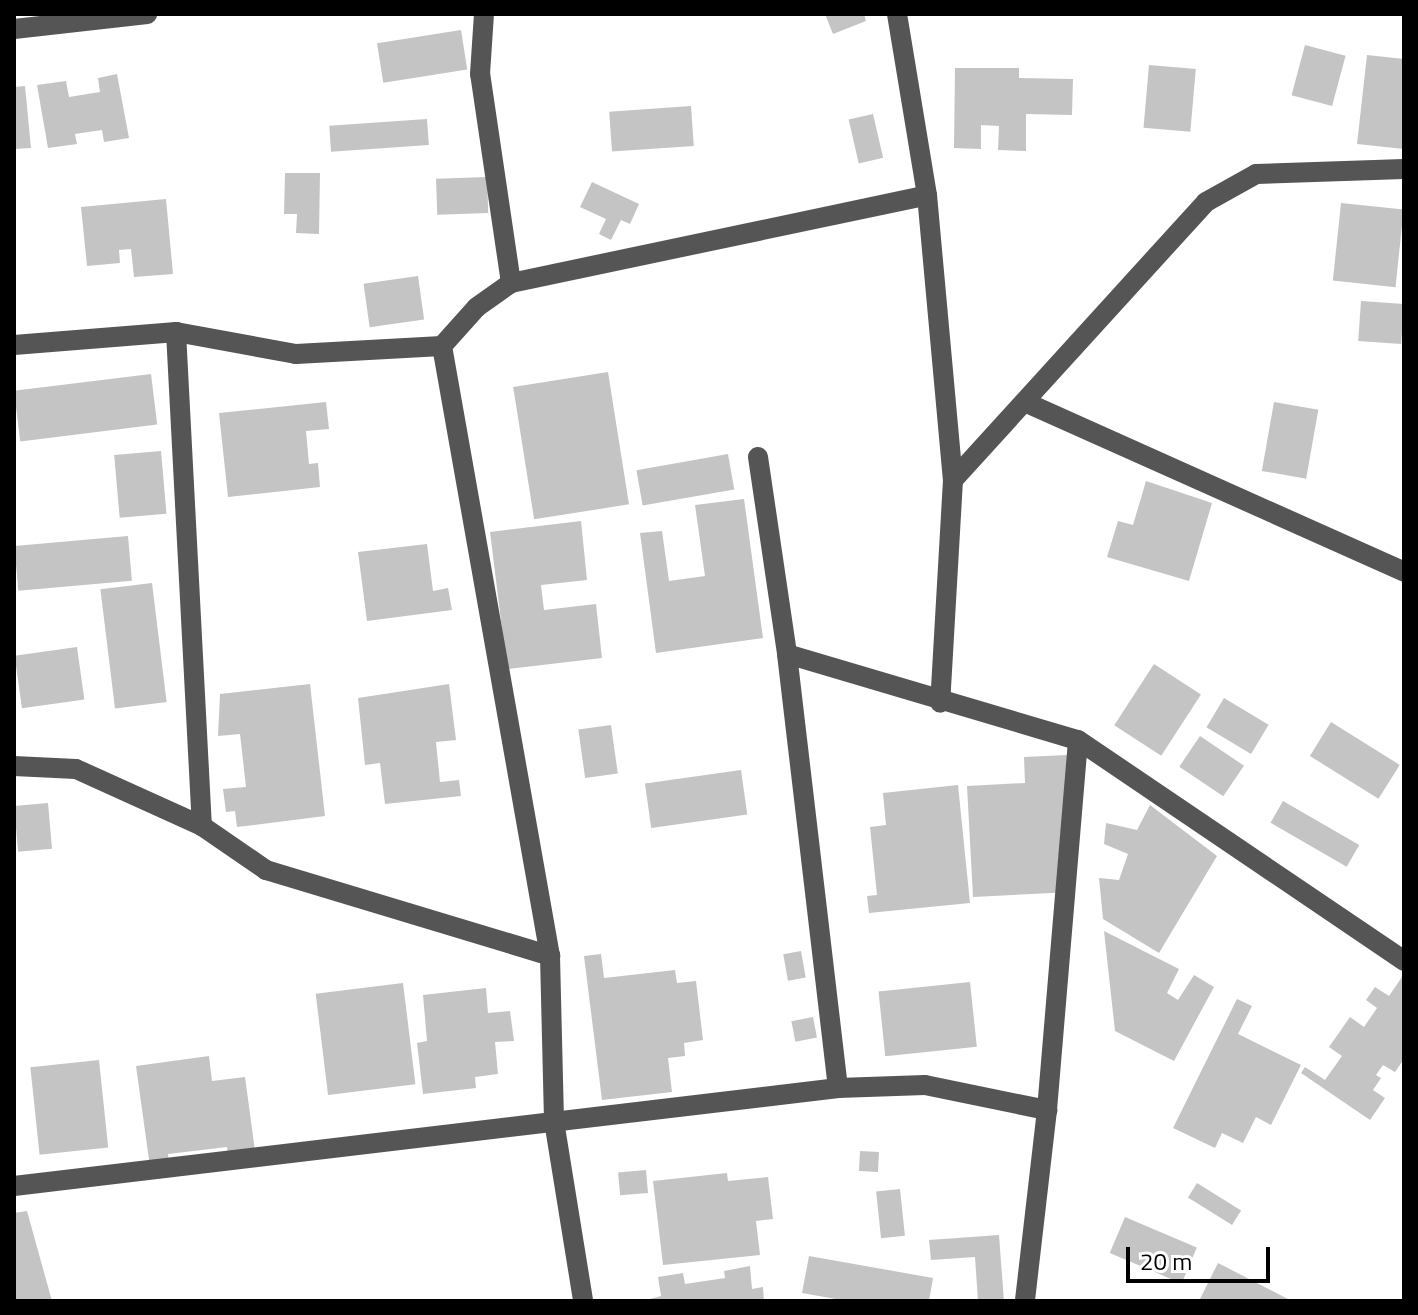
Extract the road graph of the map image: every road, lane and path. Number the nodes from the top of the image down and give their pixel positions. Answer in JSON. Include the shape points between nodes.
{"nodes":[{"id":1,"x":147,"y":14,"type":"edge"},
{"id":2,"x":484,"y":14,"type":"edge"},
{"id":3,"x":897,"y":14,"type":"edge"},
{"id":4,"x":14,"y":29,"type":"edge"},
{"id":5,"x":1404,"y":169,"type":"edge"},
{"id":6,"x":927,"y":195,"type":"junction"},
{"id":7,"x":511,"y":283,"type":"junction"},
{"id":8,"x":176,"y":332,"type":"junction"},
{"id":9,"x":14,"y":345,"type":"edge"},
{"id":10,"x":442,"y":346,"type":"junction"},
{"id":11,"x":1027,"y":403,"type":"junction"},
{"id":12,"x":758,"y":457,"type":"dead end"},
{"id":13,"x":953,"y":480,"type":"junction"},
{"id":14,"x":1404,"y":572,"type":"edge"},
{"id":15,"x":787,"y":654,"type":"junction"},
{"id":16,"x":940,"y":703,"type":"junction"},
{"id":17,"x":1078,"y":740,"type":"junction"},
{"id":18,"x":14,"y":766,"type":"edge"},
{"id":19,"x":202,"y":826,"type":"junction"},
{"id":20,"x":550,"y":956,"type":"junction"},
{"id":21,"x":1404,"y":961,"type":"edge"},
{"id":22,"x":838,"y":1088,"type":"junction"},
{"id":23,"x":1047,"y":1110,"type":"junction"},
{"id":24,"x":554,"y":1121,"type":"junction"},
{"id":25,"x":14,"y":1186,"type":"edge"},
{"id":26,"x":583,"y":1301,"type":"edge"},
{"id":27,"x":1025,"y":1301,"type":"edge"}],
"edges":[{"from":1,"to":4,"type":"street"},
{"from":2,"to":7,"type":"street","via":[[480,74]]},
{"from":3,"to":6,"type":"street"},
{"from":5,"to":11,"type":"street","via":[[1256,174],[1206,202]]},
{"from":6,"to":7,"type":"street"},
{"from":6,"to":13,"type":"street"},
{"from":7,"to":10,"type":"street","via":[[477,307]]},
{"from":8,"to":9,"type":"street"},
{"from":8,"to":10,"type":"street","via":[[296,354]]},
{"from":8,"to":19,"type":"street"},
{"from":10,"to":20,"type":"street"},
{"from":11,"to":13,"type":"street"},
{"from":11,"to":14,"type":"street"},
{"from":12,"to":15,"type":"street"},
{"from":13,"to":16,"type":"street"},
{"from":15,"to":16,"type":"street"},
{"from":15,"to":22,"type":"street"},
{"from":16,"to":17,"type":"street"},
{"from":17,"to":21,"type":"street"},
{"from":17,"to":23,"type":"street"},
{"from":18,"to":19,"type":"street","via":[[76,769]]},
{"from":19,"to":20,"type":"street","via":[[266,870]]},
{"from":20,"to":24,"type":"street"},
{"from":22,"to":23,"type":"street","via":[[925,1085]]},
{"from":22,"to":24,"type":"street"},
{"from":23,"to":27,"type":"street"},
{"from":24,"to":25,"type":"street"},
{"from":24,"to":26,"type":"street"}]}
